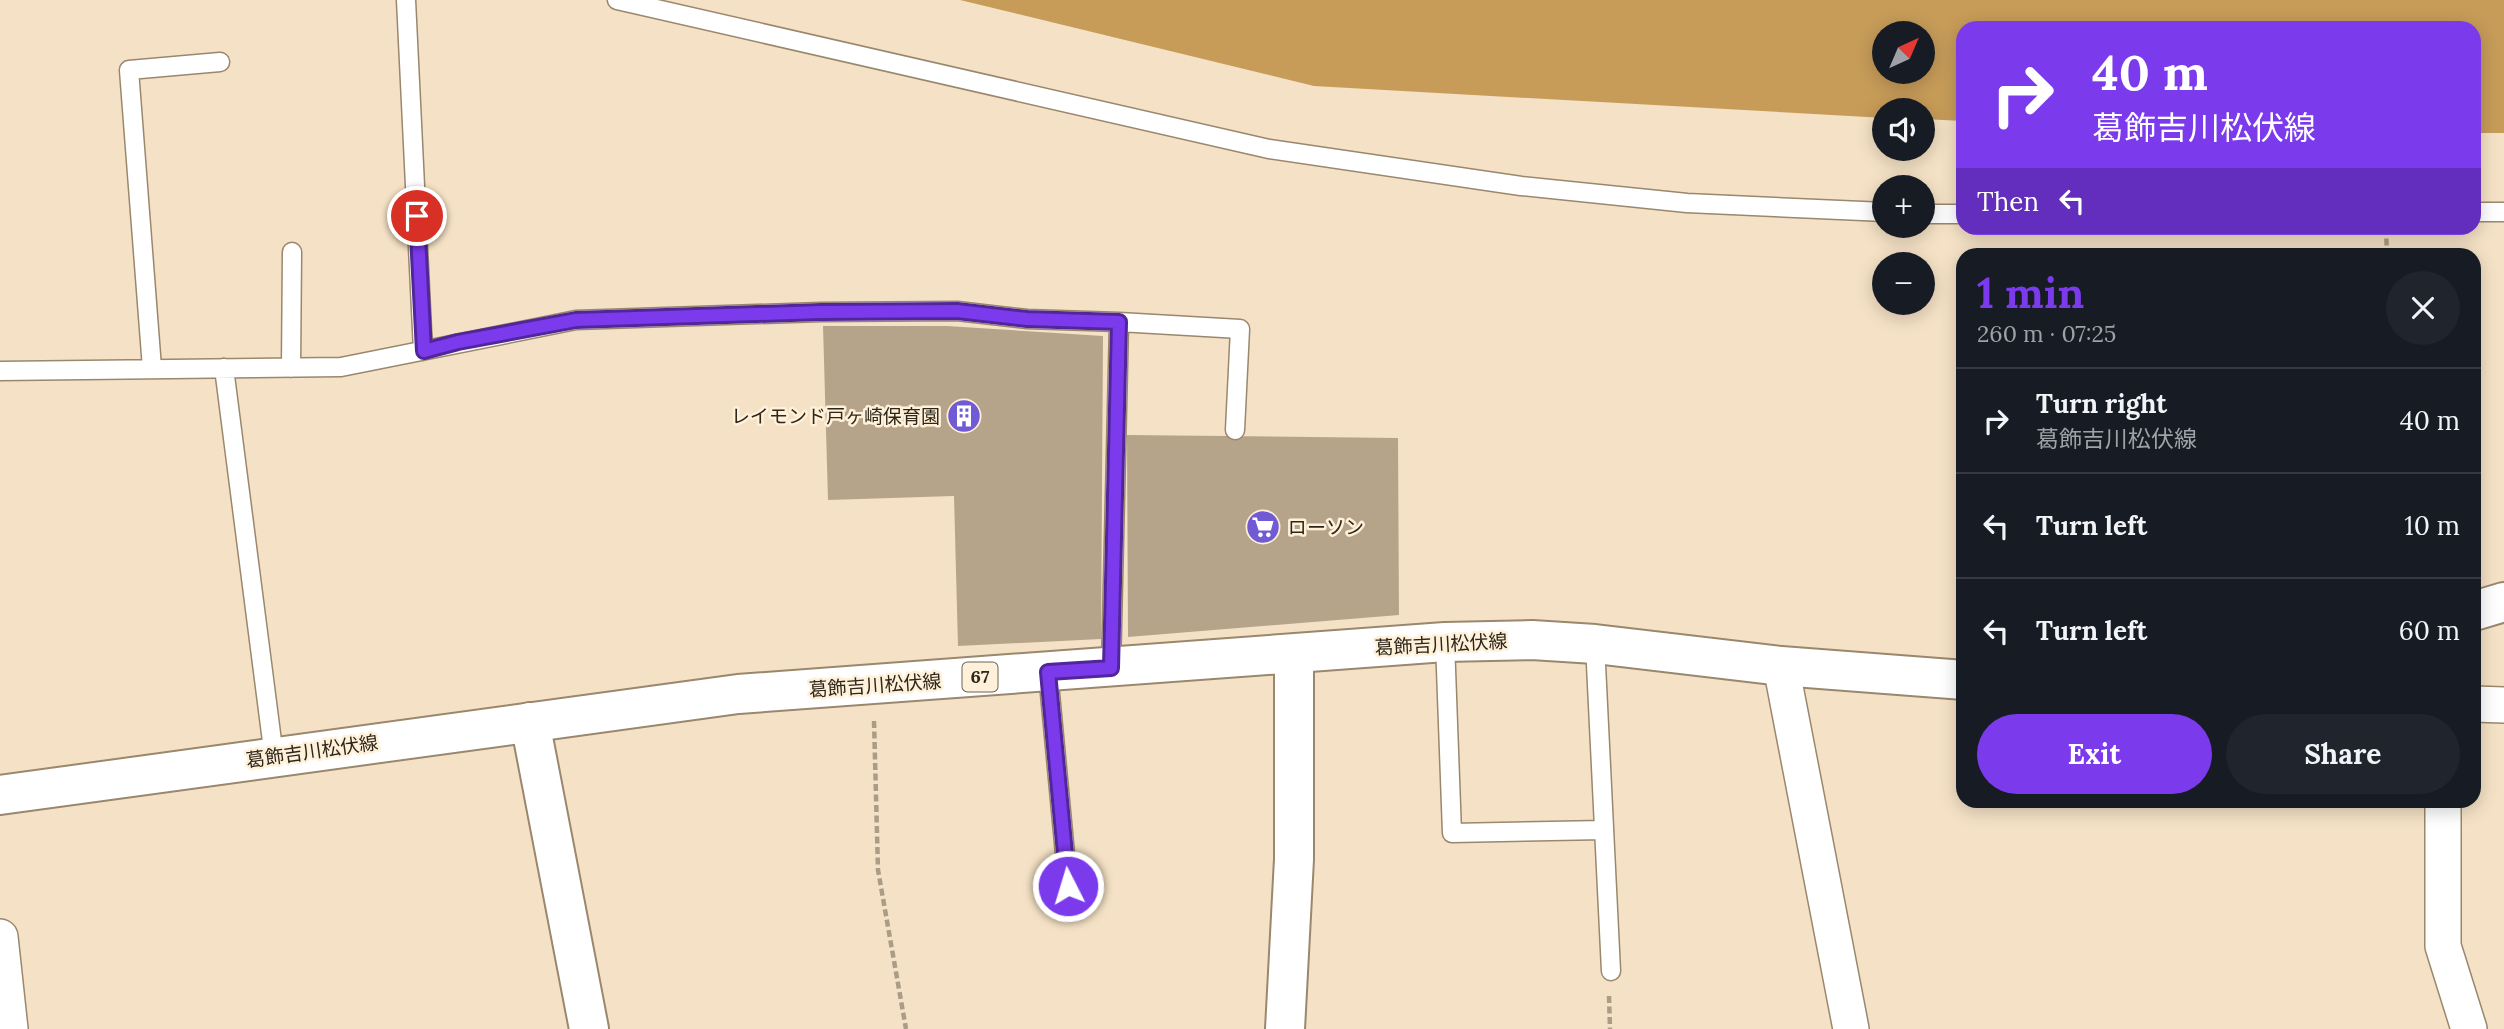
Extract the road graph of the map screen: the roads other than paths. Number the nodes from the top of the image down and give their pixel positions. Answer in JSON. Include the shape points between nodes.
{"nodes":[{"id":1,"x":406,"y":0,"type":"edge"},
{"id":2,"x":617,"y":0,"type":"edge"},
{"id":3,"x":220,"y":62,"type":"dead end"},
{"id":4,"x":1872,"y":211,"type":"edge"},
{"id":5,"x":2481,"y":212,"type":"edge"},
{"id":6,"x":2504,"y":212,"type":"edge"},
{"id":7,"x":1935,"y":214,"type":"edge"},
{"id":8,"x":1956,"y":215,"type":"edge"},
{"id":9,"x":292,"y":252,"type":"dead end"},
{"id":10,"x":1119,"y":322,"type":"junction"},
{"id":11,"x":424,"y":351,"type":"junction"},
{"id":12,"x":152,"y":368,"type":"junction"},
{"id":13,"x":224,"y":368,"type":"junction"},
{"id":14,"x":291,"y":368,"type":"junction"},
{"id":15,"x":0,"y":371,"type":"edge"},
{"id":16,"x":1235,"y":430,"type":"dead end"},
{"id":17,"x":2504,"y":602,"type":"edge"},
{"id":18,"x":2481,"y":609,"type":"edge"},
{"id":19,"x":1445,"y":642,"type":"junction"},
{"id":20,"x":1595,"y":644,"type":"junction"},
{"id":21,"x":1294,"y":654,"type":"junction"},
{"id":22,"x":1781,"y":666,"type":"junction"},
{"id":23,"x":1111,"y":668,"type":"junction"},
{"id":24,"x":1048,"y":672,"type":"junction"},
{"id":25,"x":1956,"y":679,"type":"edge"},
{"id":26,"x":2481,"y":704,"type":"edge"},
{"id":27,"x":2504,"y":705,"type":"edge"},
{"id":28,"x":530,"y":722,"type":"junction"},
{"id":29,"x":274,"y":757,"type":"junction"},
{"id":30,"x":0,"y":795,"type":"edge"},
{"id":31,"x":2443,"y":808,"type":"edge"},
{"id":32,"x":1603,"y":830,"type":"junction"},
{"id":33,"x":1068,"y":886,"type":"dead end"},
{"id":34,"x":0,"y":937,"type":"edge"},
{"id":35,"x":1611,"y":971,"type":"dead end"},
{"id":36,"x":10,"y":1029,"type":"edge"},
{"id":37,"x":589,"y":1029,"type":"edge"},
{"id":38,"x":1285,"y":1029,"type":"edge"},
{"id":39,"x":1851,"y":1029,"type":"edge"},
{"id":40,"x":2469,"y":1029,"type":"edge"}],
"edges":[{"from":1,"to":11,"type":"lane"},
{"from":2,"to":4,"type":"lane","via":[[1269,149],[1521,186],[1673,202]]},
{"from":3,"to":12,"type":"lane","via":[[129,70]]},
{"from":5,"to":6,"type":"lane"},
{"from":7,"to":8,"type":"lane"},
{"from":9,"to":14,"type":"lane"},
{"from":10,"to":11,"type":"lane","via":[[957,311],[576,320]]},
{"from":10,"to":16,"type":"lane","via":[[1240,329]]},
{"from":10,"to":23,"type":"lane"},
{"from":11,"to":14,"type":"lane","via":[[341,367]]},
{"from":12,"to":13,"type":"lane"},
{"from":12,"to":15,"type":"lane"},
{"from":13,"to":14,"type":"lane"},
{"from":13,"to":29,"type":"lane"},
{"from":17,"to":18,"type":"main road"},
{"from":19,"to":20,"type":"main road","name":"葛飾吉川松伏線","number":"67"},
{"from":19,"to":21,"type":"main road","name":"葛飾吉川松伏線","number":"67"},
{"from":19,"to":32,"type":"lane","via":[[1452,833]]},
{"from":20,"to":22,"type":"main road","name":"葛飾吉川松伏線","number":"67"},
{"from":20,"to":32,"type":"lane"},
{"from":21,"to":23,"type":"main road","name":"葛飾吉川松伏線","number":"67"},
{"from":21,"to":38,"type":"main road","via":[[1294,859]]},
{"from":22,"to":25,"type":"main road","name":"葛飾吉川松伏線","number":"67"},
{"from":22,"to":39,"type":"street"},
{"from":23,"to":24,"type":"main road","name":"葛飾吉川松伏線","number":"67"},
{"from":24,"to":28,"type":"main road","name":"葛飾吉川松伏線","number":"67","via":[[738,694]]},
{"from":24,"to":33,"type":"lane"},
{"from":26,"to":27,"type":"street"},
{"from":28,"to":29,"type":"main road","name":"葛飾吉川松伏線","number":"67"},
{"from":28,"to":37,"type":"main road"},
{"from":29,"to":30,"type":"main road","name":"葛飾吉川松伏線","number":"67"},
{"from":31,"to":40,"type":"street","via":[[2443,946]]},
{"from":32,"to":35,"type":"lane"},
{"from":34,"to":36,"type":"street"}]}
